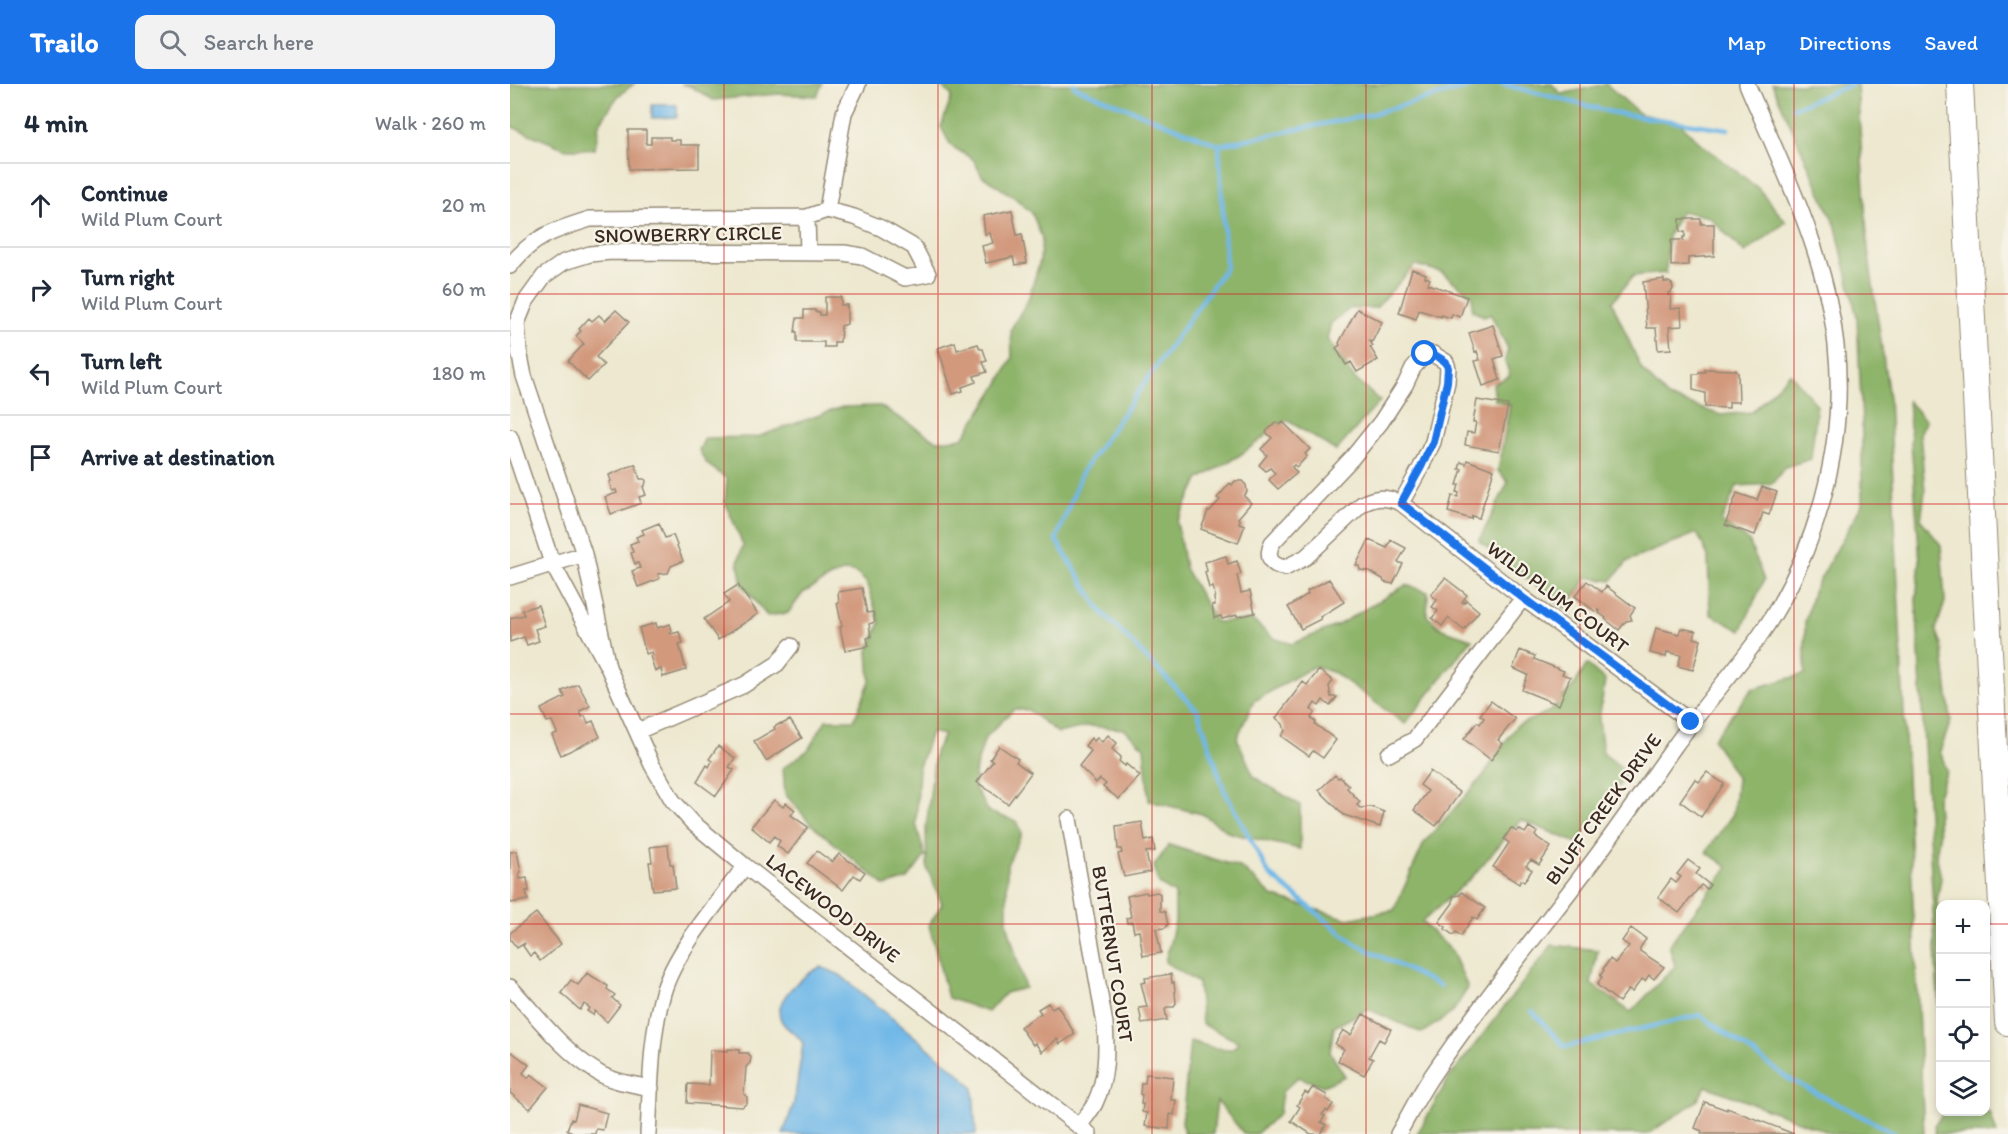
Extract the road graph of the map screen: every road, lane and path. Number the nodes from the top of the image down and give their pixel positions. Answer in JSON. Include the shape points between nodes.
{"nodes":[{"id":1,"x":844,"y":84,"type":"edge"},
{"id":2,"x":858,"y":84,"type":"edge"},
{"id":3,"x":1747,"y":84,"type":"edge"},
{"id":4,"x":1960,"y":84,"type":"edge"},
{"id":5,"x":848,"y":102,"type":"junction"},
{"id":6,"x":827,"y":210,"type":"junction"},
{"id":7,"x":807,"y":217,"type":"junction"},
{"id":8,"x":808,"y":253,"type":"junction"},
{"id":9,"x":510,"y":266,"type":"edge"},
{"id":10,"x":510,"y":437,"type":"edge"},
{"id":11,"x":1401,"y":503,"type":"junction"},
{"id":12,"x":584,"y":554,"type":"junction"},
{"id":13,"x":552,"y":563,"type":"junction"},
{"id":14,"x":510,"y":577,"type":"edge"},
{"id":15,"x":1523,"y":598,"type":"junction"},
{"id":16,"x":791,"y":646,"type":"dead end"},
{"id":17,"x":608,"y":668,"type":"junction"},
{"id":18,"x":1691,"y":722,"type":"junction"},
{"id":19,"x":638,"y":731,"type":"junction"},
{"id":20,"x":1389,"y":754,"type":"dead end"},
{"id":21,"x":1069,"y":819,"type":"dead end"},
{"id":22,"x":745,"y":866,"type":"junction"},
{"id":23,"x":510,"y":987,"type":"edge"},
{"id":24,"x":2008,"y":1022,"type":"edge"},
{"id":25,"x":651,"y":1088,"type":"junction"},
{"id":26,"x":1084,"y":1130,"type":"edge"},
{"id":27,"x":648,"y":1134,"type":"edge"},
{"id":28,"x":1398,"y":1134,"type":"edge"}],
"edges":[{"from":1,"to":5,"type":"street"},
{"from":2,"to":5,"type":"street"},
{"from":3,"to":18,"type":"street","name":"BLUFF CREEK DRIVE","via":[[1816,249],[1829,300],[1836,348],[1834,440],[1807,548],[1784,596],[1758,637]]},
{"from":4,"to":24,"type":"highway"},
{"from":5,"to":6,"type":"street"},
{"from":6,"to":7,"type":"street","name":"SNOWBERRY CIRCLE"},
{"from":6,"to":8,"type":"street","name":"SNOWBERRY CIRCLE","via":[[881,228],[914,247],[928,274],[905,278],[862,256]]},
{"from":7,"to":8,"type":"street"},
{"from":7,"to":9,"type":"street","name":"SNOWBERRY CIRCLE","via":[[590,219],[533,242]]},
{"from":8,"to":12,"type":"street","name":"SNOWBERRY CIRCLE","via":[[611,252],[564,262],[544,276],[526,302],[518,323],[519,351]]},
{"from":10,"to":13,"type":"street"},
{"from":11,"to":11,"type":"street","name":"WILD PLUM COURT","via":[[1433,442],[1447,382],[1446,362],[1433,354],[1419,359],[1381,422],[1352,458],[1278,534],[1269,551],[1270,560],[1275,566],[1293,565],[1370,499],[1384,497]]},
{"from":11,"to":15,"type":"street","name":"WILD PLUM COURT"},
{"from":12,"to":13,"type":"street"},
{"from":12,"to":17,"type":"street","name":"SNOWBERRY CIRCLE"},
{"from":13,"to":14,"type":"street"},
{"from":13,"to":17,"type":"street"},
{"from":15,"to":18,"type":"street","name":"WILD PLUM COURT"},
{"from":15,"to":20,"type":"street","via":[[1415,739]]},
{"from":16,"to":19,"type":"street","via":[[777,664],[744,685]]},
{"from":17,"to":19,"type":"street","name":"LACEWOOD DRIVE"},
{"from":18,"to":28,"type":"street","name":"BLUFF CREEK DRIVE","via":[[1585,872],[1430,1078]]},
{"from":19,"to":22,"type":"street","name":"LACEWOOD DRIVE","via":[[673,801]]},
{"from":21,"to":26,"type":"street","name":"BUTTERNUT COURT","via":[[1108,1054],[1103,1081]]},
{"from":22,"to":25,"type":"street","via":[[680,955],[664,990],[656,1024]]},
{"from":22,"to":26,"type":"street","name":"LACEWOOD DRIVE"},
{"from":23,"to":25,"type":"street","via":[[565,1047],[598,1073]]},
{"from":25,"to":27,"type":"street"}]}
